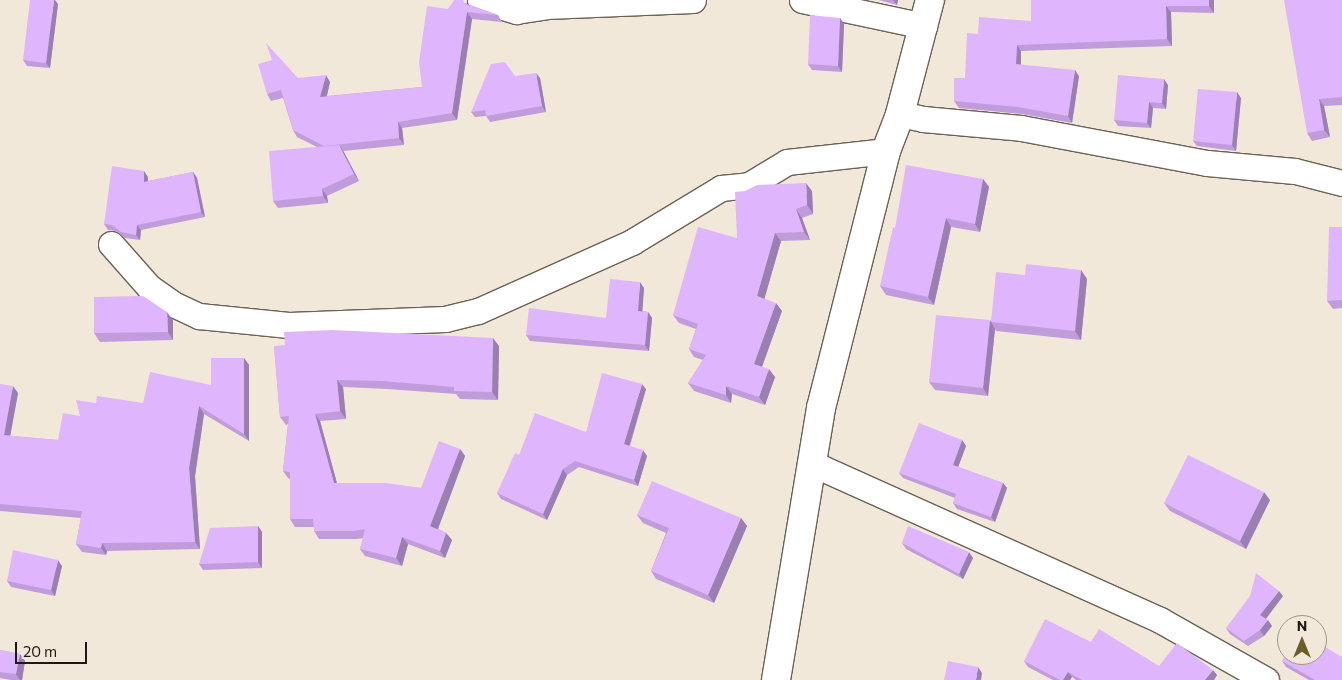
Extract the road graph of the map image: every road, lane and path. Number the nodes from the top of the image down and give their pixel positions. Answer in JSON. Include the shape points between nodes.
{"nodes":[{"id":1,"x":480,"y":0,"type":"edge"},
{"id":2,"x":693,"y":0,"type":"edge"},
{"id":3,"x":802,"y":0,"type":"edge"},
{"id":4,"x":927,"y":13,"type":"edge"},
{"id":5,"x":900,"y":114,"type":"junction"},
{"id":6,"x":886,"y":151,"type":"junction"},
{"id":7,"x":1342,"y":183,"type":"edge"},
{"id":8,"x":111,"y":244,"type":"dead end"},
{"id":9,"x":813,"y":464,"type":"junction"},
{"id":10,"x":776,"y":680,"type":"edge"},
{"id":11,"x":1266,"y":680,"type":"edge"}],
"edges":[{"from":1,"to":2,"type":"street","via":[[516,12],[546,6]]},
{"from":3,"to":4,"type":"street"},
{"from":4,"to":5,"type":"street"},
{"from":5,"to":6,"type":"street"},
{"from":5,"to":7,"type":"street","via":[[1021,128],[1207,163],[1294,171]]},
{"from":6,"to":8,"type":"street","via":[[787,162],[749,185],[721,188],[632,242],[478,311],[445,319],[289,325],[199,316],[173,304],[149,287]]},
{"from":6,"to":9,"type":"street","via":[[821,408]]},
{"from":9,"to":10,"type":"street"},
{"from":9,"to":11,"type":"street","via":[[1160,620]]}]}
